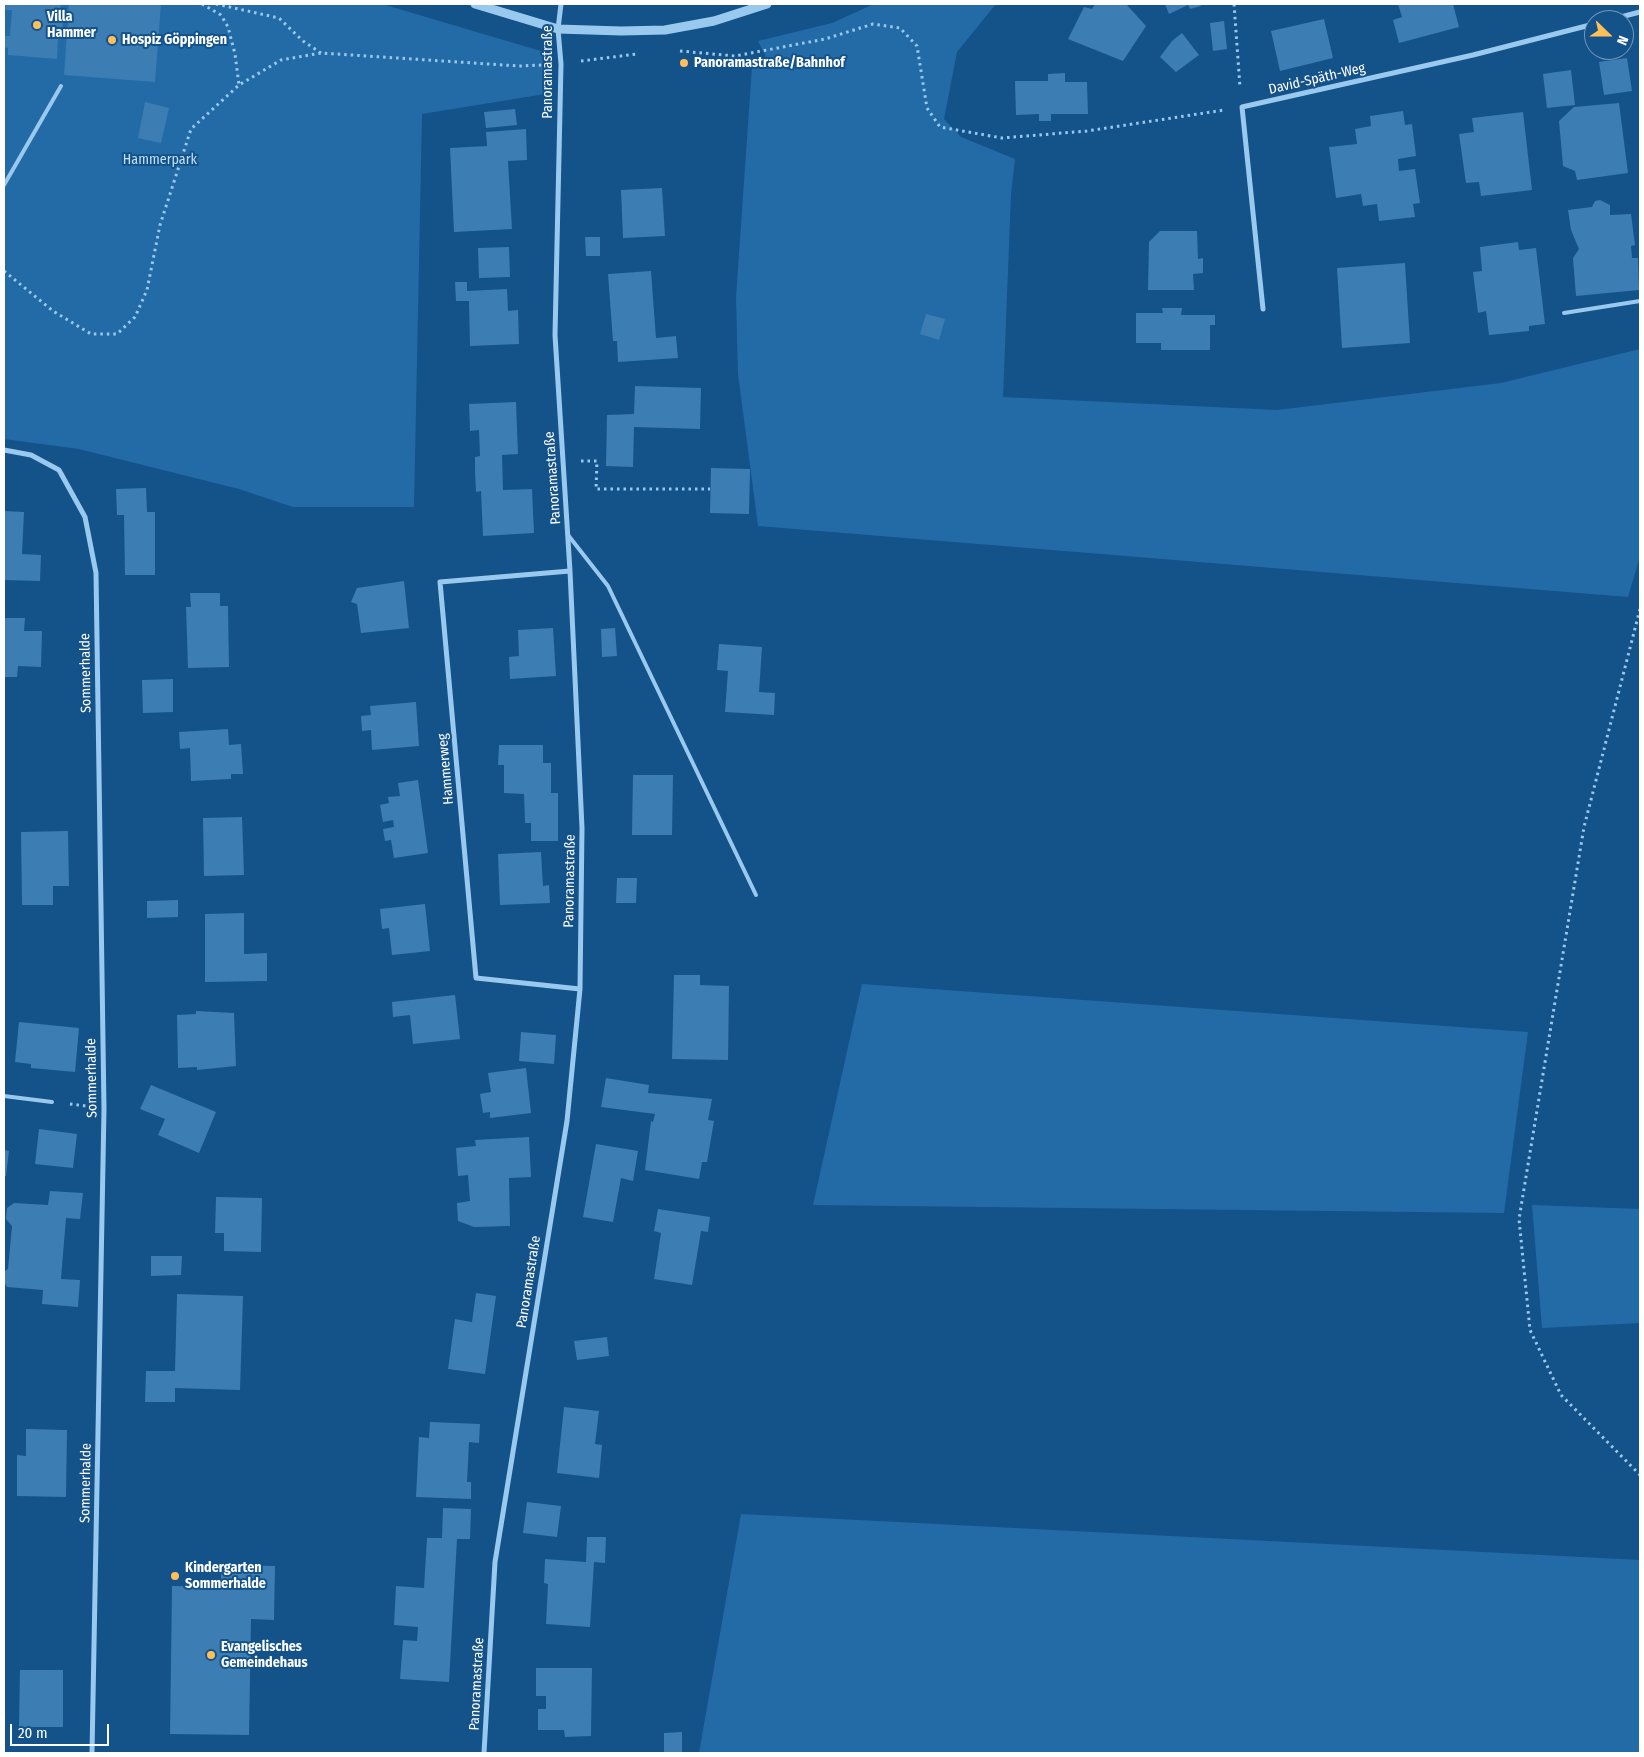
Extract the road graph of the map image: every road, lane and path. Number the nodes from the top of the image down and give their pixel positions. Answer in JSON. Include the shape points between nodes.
{"nodes":[{"id":1,"x":202,"y":4,"type":"edge"},
{"id":2,"x":216,"y":4,"type":"edge"},
{"id":3,"x":476,"y":4,"type":"edge"},
{"id":4,"x":561,"y":4,"type":"edge"},
{"id":5,"x":767,"y":4,"type":"edge"},
{"id":6,"x":1234,"y":4,"type":"edge"},
{"id":7,"x":1584,"y":27,"type":"edge"},
{"id":8,"x":558,"y":29,"type":"junction"},
{"id":9,"x":670,"y":50,"type":"dead end"},
{"id":10,"x":321,"y":54,"type":"junction"},
{"id":11,"x":640,"y":54,"type":"dead end"},
{"id":12,"x":561,"y":64,"type":"junction"},
{"id":13,"x":239,"y":85,"type":"junction"},
{"id":14,"x":61,"y":86,"type":"dead end"},
{"id":15,"x":1242,"y":107,"type":"junction"},
{"id":16,"x":4,"y":185,"type":"edge"},
{"id":17,"x":4,"y":271,"type":"edge"},
{"id":18,"x":1640,"y":301,"type":"edge"},
{"id":19,"x":1263,"y":309,"type":"dead end"},
{"id":20,"x":1564,"y":313,"type":"dead end"},
{"id":21,"x":4,"y":450,"type":"edge"},
{"id":22,"x":563,"y":460,"type":"junction"},
{"id":23,"x":710,"y":488,"type":"dead end"},
{"id":24,"x":568,"y":535,"type":"junction"},
{"id":25,"x":570,"y":571,"type":"junction"},
{"id":26,"x":1640,"y":609,"type":"edge"},
{"id":27,"x":756,"y":895,"type":"dead end"},
{"id":28,"x":580,"y":989,"type":"junction"},
{"id":29,"x":4,"y":1096,"type":"edge"},
{"id":30,"x":52,"y":1102,"type":"joint"},
{"id":31,"x":104,"y":1108,"type":"junction"},
{"id":32,"x":1640,"y":1475,"type":"edge"},
{"id":33,"x":92,"y":1753,"type":"edge"},
{"id":34,"x":484,"y":1753,"type":"edge"}],
"edges":[{"from":1,"to":13,"type":"path","via":[[221,14],[228,26]]},
{"from":2,"to":10,"type":"path","via":[[279,18]]},
{"from":3,"to":8,"type":"street"},
{"from":4,"to":8,"type":"street","name":"Panoramastraße"},
{"from":5,"to":8,"type":"street","via":[[714,21],[665,30]]},
{"from":6,"to":15,"type":"path"},
{"from":7,"to":15,"type":"street","name":"David-Späth-Weg"},
{"from":8,"to":12,"type":"street","name":"Panoramastraße"},
{"from":9,"to":15,"type":"path","via":[[735,56],[825,39],[873,24],[900,28],[917,46],[927,108],[940,127],[1002,138],[1087,131]]},
{"from":10,"to":12,"type":"path","via":[[520,66]]},
{"from":10,"to":13,"type":"path","via":[[281,60]]},
{"from":11,"to":12,"type":"path"},
{"from":12,"to":22,"type":"street","name":"Panoramastraße","via":[[556,335]]},
{"from":13,"to":17,"type":"path","via":[[191,129],[160,226],[148,290],[135,317],[117,334],[91,334],[53,311]]},
{"from":14,"to":16,"type":"lane"},
{"from":15,"to":19,"type":"street"},
{"from":18,"to":20,"type":"lane"},
{"from":21,"to":31,"type":"street","name":"Sommerhalde","via":[[31,455],[59,470],[85,517],[96,573]]},
{"from":22,"to":23,"type":"path","via":[[597,462],[596,489]]},
{"from":22,"to":24,"type":"street","name":"Panoramastraße"},
{"from":24,"to":25,"type":"street","name":"Panoramastraße"},
{"from":24,"to":27,"type":"lane","via":[[608,586]]},
{"from":25,"to":28,"type":"street","name":"Panoramastraße","via":[[582,828]]},
{"from":25,"to":28,"type":"street","name":"Hammerweg","via":[[440,582],[476,978]]},
{"from":26,"to":32,"type":"path","via":[[1584,827],[1519,1219],[1530,1330],[1561,1395]]},
{"from":28,"to":34,"type":"street","name":"Panoramastraße","via":[[567,1121],[495,1562]]},
{"from":29,"to":30,"type":"lane"},
{"from":30,"to":31,"type":"path"},
{"from":31,"to":33,"type":"street","name":"Sommerhalde"}]}
